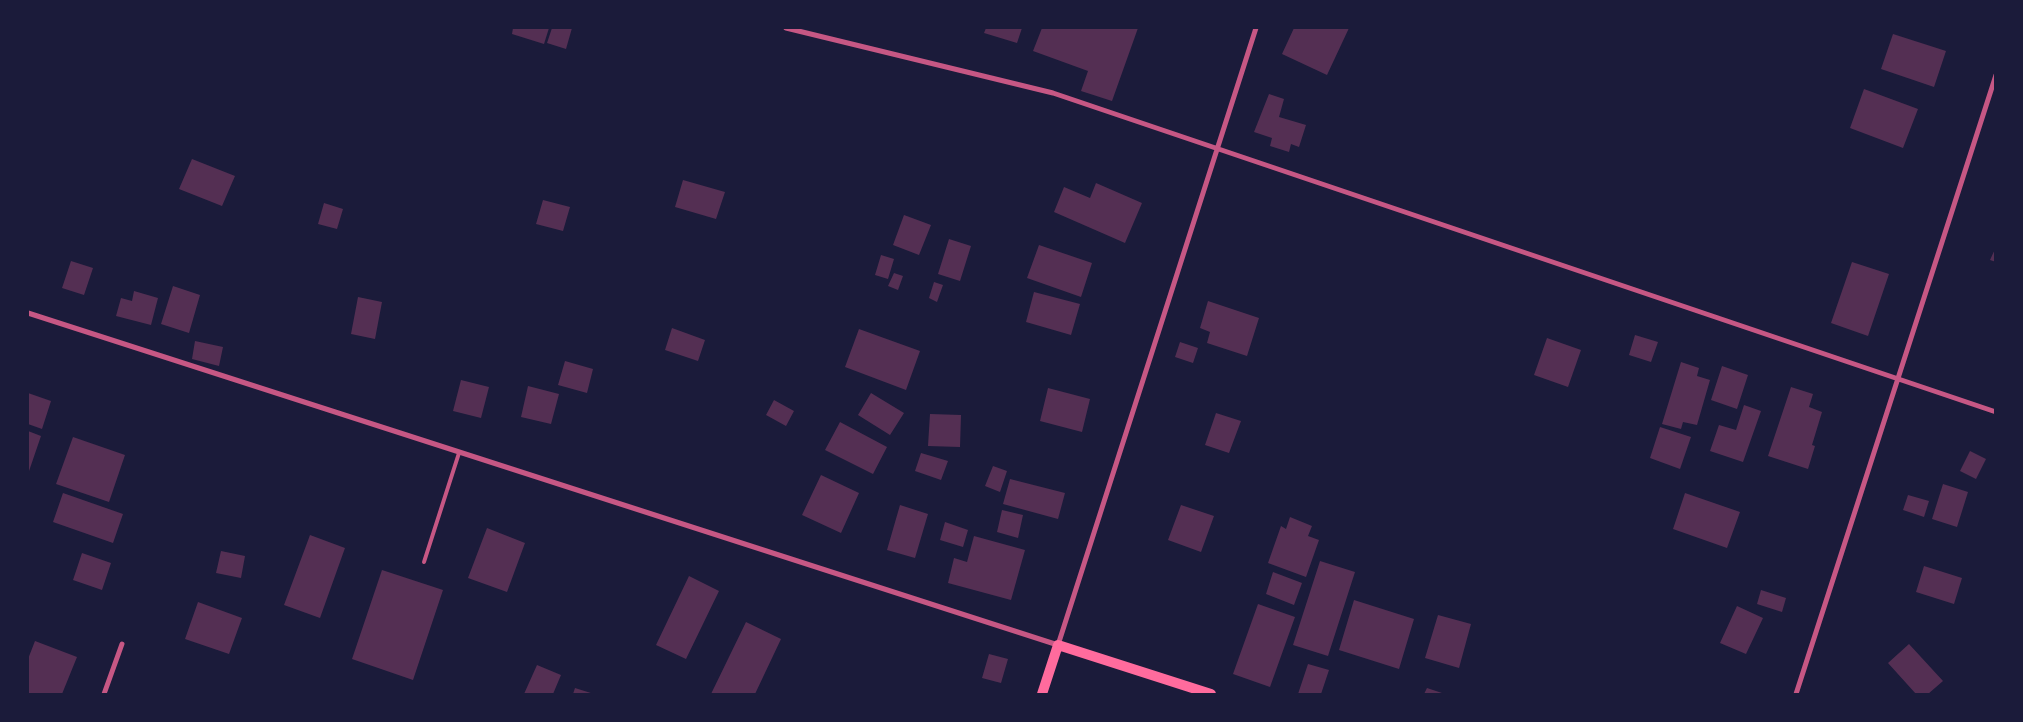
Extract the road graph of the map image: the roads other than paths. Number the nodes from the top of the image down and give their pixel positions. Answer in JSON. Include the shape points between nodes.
{"nodes":[{"id":1,"x":786,"y":28,"type":"edge"},
{"id":2,"x":1256,"y":28,"type":"edge"},
{"id":3,"x":1996,"y":75,"type":"edge"},
{"id":4,"x":1217,"y":150,"type":"junction"},
{"id":5,"x":28,"y":313,"type":"edge"},
{"id":6,"x":1896,"y":380,"type":"junction"},
{"id":7,"x":1996,"y":412,"type":"edge"},
{"id":8,"x":459,"y":453,"type":"junction"},
{"id":9,"x":424,"y":562,"type":"dead end"},
{"id":10,"x":122,"y":644,"type":"dead end"},
{"id":11,"x":1058,"y":645,"type":"junction"},
{"id":12,"x":104,"y":694,"type":"edge"},
{"id":13,"x":1042,"y":694,"type":"edge"},
{"id":14,"x":1211,"y":694,"type":"edge"},
{"id":15,"x":1796,"y":694,"type":"edge"}],
"edges":[{"from":1,"to":4,"type":"street","via":[[1053,93]]},
{"from":2,"to":4,"type":"street"},
{"from":3,"to":6,"type":"street"},
{"from":4,"to":6,"type":"street"},
{"from":4,"to":11,"type":"street"},
{"from":5,"to":8,"type":"street"},
{"from":6,"to":7,"type":"street"},
{"from":6,"to":15,"type":"street"},
{"from":8,"to":9,"type":"lane"},
{"from":8,"to":11,"type":"street"},
{"from":10,"to":12,"type":"street"},
{"from":11,"to":13,"type":"main road"},
{"from":11,"to":14,"type":"main road"}]}
